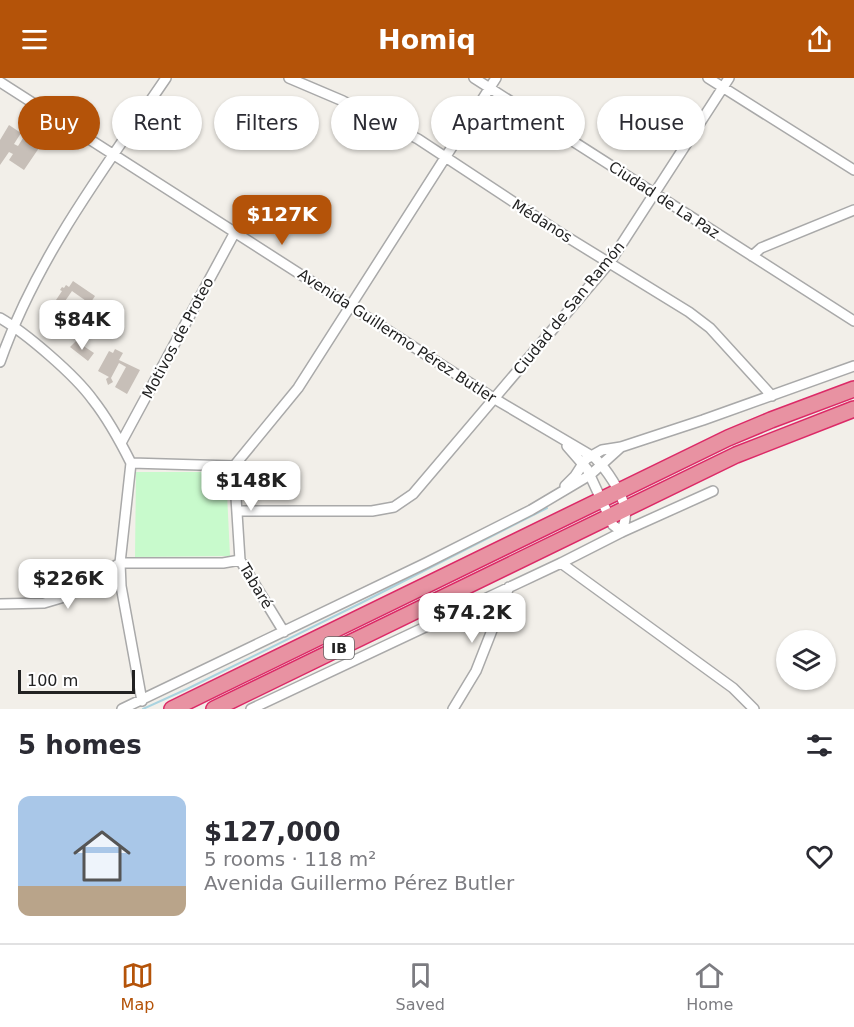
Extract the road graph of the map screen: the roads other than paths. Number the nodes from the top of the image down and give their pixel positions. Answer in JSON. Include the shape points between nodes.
{"nodes":[{"id":1,"x":166,"y":78,"type":"edge"},
{"id":2,"x":289,"y":78,"type":"edge"},
{"id":3,"x":474,"y":78,"type":"edge"},
{"id":4,"x":496,"y":78,"type":"edge"},
{"id":5,"x":708,"y":78,"type":"edge"},
{"id":6,"x":729,"y":78,"type":"edge"},
{"id":7,"x":0,"y":82,"type":"edge"},
{"id":8,"x":723,"y":87,"type":"junction"},
{"id":9,"x":489,"y":88,"type":"junction"},
{"id":10,"x":114,"y":155,"type":"junction"},
{"id":11,"x":445,"y":156,"type":"junction"},
{"id":12,"x":854,"y":170,"type":"edge"},
{"id":13,"x":655,"y":194,"type":"junction"},
{"id":14,"x":854,"y":210,"type":"edge"},
{"id":15,"x":235,"y":232,"type":"junction"},
{"id":16,"x":752,"y":256,"type":"junction"},
{"id":17,"x":610,"y":262,"type":"junction"},
{"id":18,"x":350,"y":305,"type":"junction"},
{"id":19,"x":0,"y":318,"type":"edge"},
{"id":20,"x":854,"y":321,"type":"edge"},
{"id":21,"x":14,"y":326,"type":"junction"},
{"id":22,"x":0,"y":362,"type":"edge"},
{"id":23,"x":854,"y":366,"type":"edge"},
{"id":24,"x":854,"y":389,"type":"edge"},
{"id":25,"x":772,"y":396,"type":"junction"},
{"id":26,"x":495,"y":399,"type":"junction"},
{"id":27,"x":854,"y":409,"type":"edge"},
{"id":28,"x":550,"y":433,"type":"junction"},
{"id":29,"x":121,"y":443,"type":"junction"},
{"id":30,"x":621,"y":447,"type":"junction"},
{"id":31,"x":591,"y":456,"type":"junction"},
{"id":32,"x":131,"y":463,"type":"junction"},
{"id":33,"x":584,"y":464,"type":"junction"},
{"id":34,"x":234,"y":465,"type":"junction"},
{"id":35,"x":602,"y":465,"type":"junction"},
{"id":36,"x":590,"y":475,"type":"junction"},
{"id":37,"x":712,"y":490,"type":"dead end"},
{"id":38,"x":561,"y":491,"type":"junction"},
{"id":39,"x":618,"y":491,"type":"junction"},
{"id":40,"x":601,"y":499,"type":"junction"},
{"id":41,"x":625,"y":508,"type":"junction"},
{"id":42,"x":237,"y":511,"type":"junction"},
{"id":43,"x":608,"y":516,"type":"junction"},
{"id":44,"x":622,"y":532,"type":"junction"},
{"id":45,"x":240,"y":560,"type":"junction"},
{"id":46,"x":120,"y":563,"type":"junction"},
{"id":47,"x":561,"y":563,"type":"junction"},
{"id":48,"x":509,"y":587,"type":"junction"},
{"id":49,"x":0,"y":604,"type":"edge"},
{"id":50,"x":284,"y":632,"type":"junction"},
{"id":51,"x":142,"y":701,"type":"junction"},
{"id":52,"x":122,"y":709,"type":"edge"},
{"id":53,"x":172,"y":709,"type":"edge"},
{"id":54,"x":214,"y":709,"type":"edge"},
{"id":55,"x":251,"y":709,"type":"edge"},
{"id":56,"x":453,"y":709,"type":"edge"},
{"id":57,"x":754,"y":709,"type":"edge"}],
"edges":[{"from":1,"to":10,"type":"street"},
{"from":2,"to":11,"type":"street","name":"Médanos","via":[[392,125]]},
{"from":3,"to":9,"type":"street","name":"Ciudad de La Paz"},
{"from":4,"to":9,"type":"street"},
{"from":5,"to":8,"type":"street"},
{"from":6,"to":8,"type":"street","name":"Ciudad de San Ramón"},
{"from":7,"to":10,"type":"street","name":"Avenida Guillermo Pérez Butler"},
{"from":8,"to":12,"type":"street"},
{"from":8,"to":13,"type":"street","name":"Ciudad de San Ramón"},
{"from":9,"to":11,"type":"street"},
{"from":9,"to":13,"type":"street","name":"Ciudad de La Paz"},
{"from":10,"to":15,"type":"street","name":"Avenida Guillermo Pérez Butler"},
{"from":10,"to":21,"type":"street","via":[[56,242]]},
{"from":11,"to":17,"type":"street","name":"Médanos"},
{"from":11,"to":18,"type":"street"},
{"from":13,"to":16,"type":"street","name":"Ciudad de La Paz"},
{"from":13,"to":17,"type":"street","name":"Ciudad de San Ramón"},
{"from":14,"to":16,"type":"street","via":[[761,248]]},
{"from":15,"to":18,"type":"street","name":"Avenida Guillermo Pérez Butler"},
{"from":15,"to":29,"type":"street","name":"Motivos de Proteo"},
{"from":16,"to":20,"type":"street","name":"Ciudad de La Paz"},
{"from":17,"to":25,"type":"street","name":"Médanos","via":[[710,328]]},
{"from":17,"to":26,"type":"street","name":"Ciudad de San Ramón"},
{"from":18,"to":26,"type":"street","name":"Avenida Guillermo Pérez Butler"},
{"from":18,"to":34,"type":"street","via":[[298,388]]},
{"from":19,"to":21,"type":"street"},
{"from":21,"to":22,"type":"street"},
{"from":21,"to":29,"type":"street","via":[[82,386]]},
{"from":23,"to":25,"type":"street"},
{"from":24,"to":39,"type":"highway","number":"IB","via":[[771,420]]},
{"from":25,"to":30,"type":"street"},
{"from":26,"to":28,"type":"street","name":"Avenida Guillermo Pérez Butler"},
{"from":26,"to":42,"type":"street","name":"Ciudad de San Ramón","via":[[413,494],[394,507],[372,512]]},
{"from":27,"to":41,"type":"highway","number":"IB","via":[[735,455]]},
{"from":28,"to":31,"type":"street"},
{"from":28,"to":33,"type":"street"},
{"from":29,"to":32,"type":"street"},
{"from":30,"to":31,"type":"street"},
{"from":30,"to":35,"type":"street"},
{"from":31,"to":33,"type":"street"},
{"from":31,"to":35,"type":"street"},
{"from":32,"to":34,"type":"street"},
{"from":32,"to":46,"type":"street"},
{"from":33,"to":36,"type":"street"},
{"from":33,"to":38,"type":"street"},
{"from":34,"to":42,"type":"street","name":"Tabaré"},
{"from":35,"to":36,"type":"street"},
{"from":35,"to":39,"type":"street"},
{"from":36,"to":38,"type":"street"},
{"from":36,"to":40,"type":"street"},
{"from":37,"to":44,"type":"street"},
{"from":38,"to":50,"type":"street","via":[[531,510]]},
{"from":39,"to":40,"type":"highway","number":"IB"},
{"from":39,"to":41,"type":"street"},
{"from":40,"to":43,"type":"street"},
{"from":40,"to":53,"type":"highway","number":"IB"},
{"from":41,"to":43,"type":"highway","number":"IB"},
{"from":41,"to":44,"type":"street"},
{"from":42,"to":45,"type":"street","name":"Tabaré"},
{"from":43,"to":44,"type":"street"},
{"from":43,"to":54,"type":"highway","number":"IB"},
{"from":44,"to":47,"type":"street"},
{"from":45,"to":46,"type":"street"},
{"from":45,"to":50,"type":"street","name":"Tabaré"},
{"from":46,"to":49,"type":"street","via":[[61,598],[44,603]]},
{"from":46,"to":51,"type":"street"},
{"from":47,"to":48,"type":"street"},
{"from":47,"to":57,"type":"street","via":[[733,688]]},
{"from":48,"to":55,"type":"street"},
{"from":48,"to":56,"type":"street","via":[[476,671]]},
{"from":50,"to":51,"type":"street"},
{"from":51,"to":52,"type":"street"}]}
